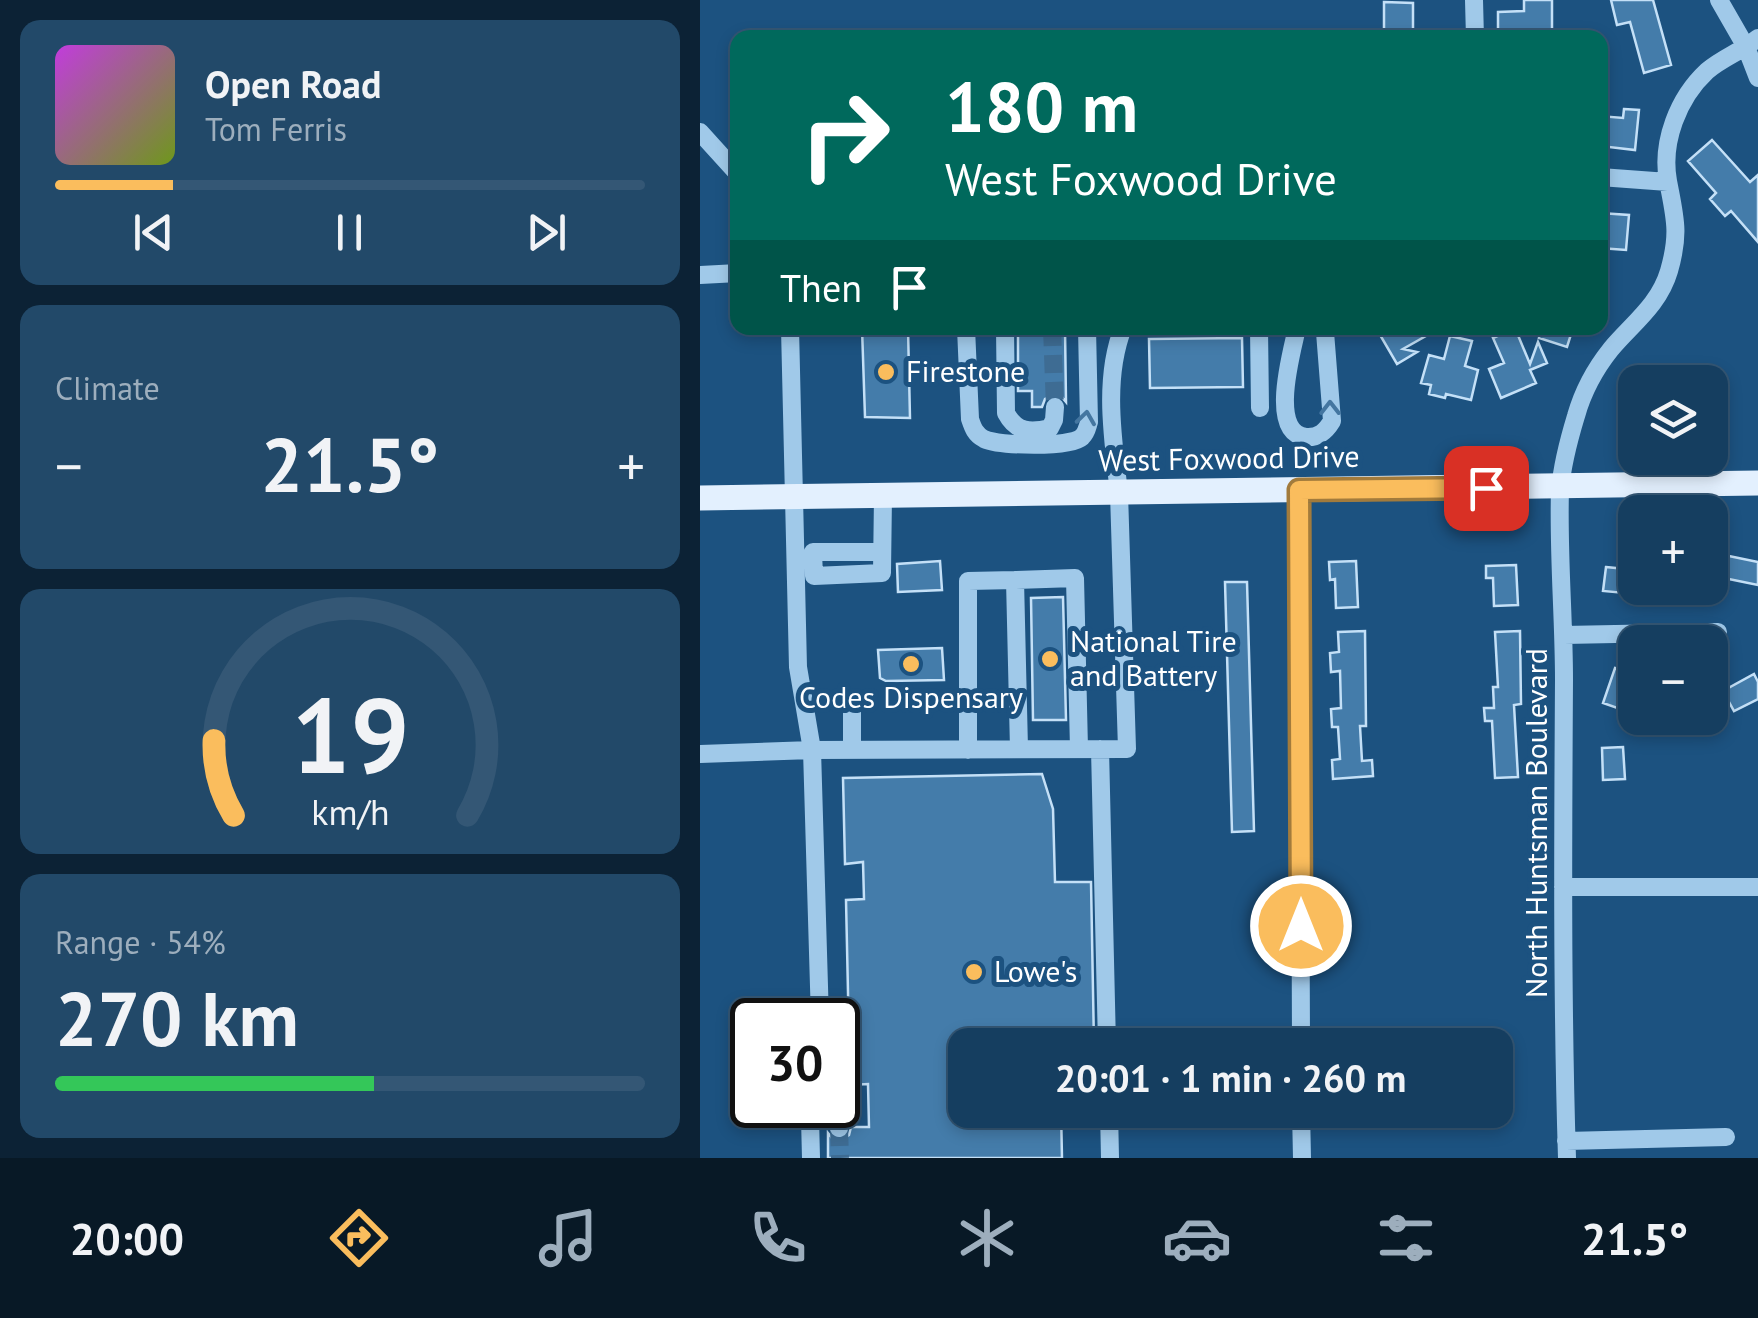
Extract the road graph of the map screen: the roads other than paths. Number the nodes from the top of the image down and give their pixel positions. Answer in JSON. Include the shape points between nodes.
{"nodes":[{"id":1,"x":1474,"y":0,"type":"edge"},
{"id":2,"x":1719,"y":0,"type":"edge"},
{"id":3,"x":1474,"y":30,"type":"edge"},
{"id":4,"x":1752,"y":43,"type":"edge"},
{"id":5,"x":1758,"y":78,"type":"edge"},
{"id":6,"x":700,"y":132,"type":"edge"},
{"id":7,"x":730,"y":165,"type":"edge"},
{"id":8,"x":1608,"y":177,"type":"edge"},
{"id":9,"x":1668,"y":182,"type":"junction"},
{"id":10,"x":730,"y":273,"type":"edge"},
{"id":11,"x":700,"y":275,"type":"edge"},
{"id":12,"x":790,"y":335,"type":"edge"},
{"id":13,"x":966,"y":335,"type":"edge"},
{"id":14,"x":1005,"y":335,"type":"edge"},
{"id":15,"x":1087,"y":335,"type":"edge"},
{"id":16,"x":1121,"y":335,"type":"edge"},
{"id":17,"x":1259,"y":335,"type":"edge"},
{"id":18,"x":1296,"y":335,"type":"edge"},
{"id":19,"x":1325,"y":335,"type":"edge"},
{"id":20,"x":1055,"y":407,"type":"dead end"},
{"id":21,"x":1260,"y":408,"type":"dead end"},
{"id":22,"x":1758,"y":484,"type":"edge"},
{"id":23,"x":1560,"y":487,"type":"junction"},
{"id":24,"x":1299,"y":490,"type":"junction"},
{"id":25,"x":1119,"y":493,"type":"junction"},
{"id":26,"x":794,"y":496,"type":"junction"},
{"id":27,"x":883,"y":496,"type":"junction"},
{"id":28,"x":700,"y":498,"type":"edge"},
{"id":29,"x":882,"y":552,"type":"dead end"},
{"id":30,"x":1016,"y":580,"type":"junction"},
{"id":31,"x":1618,"y":633,"type":"edge"},
{"id":32,"x":1564,"y":634,"type":"junction"},
{"id":33,"x":852,"y":708,"type":"dead end"},
{"id":34,"x":1019,"y":749,"type":"junction"},
{"id":35,"x":1079,"y":749,"type":"junction"},
{"id":36,"x":1100,"y":749,"type":"junction"},
{"id":37,"x":812,"y":750,"type":"junction"},
{"id":38,"x":852,"y":750,"type":"junction"},
{"id":39,"x":968,"y":750,"type":"junction"},
{"id":40,"x":700,"y":754,"type":"edge"},
{"id":41,"x":1564,"y":887,"type":"junction"},
{"id":42,"x":1758,"y":887,"type":"edge"},
{"id":43,"x":819,"y":998,"type":"edge"},
{"id":44,"x":1107,"y":1028,"type":"edge"},
{"id":45,"x":1301,"y":1028,"type":"edge"},
{"id":46,"x":810,"y":1128,"type":"edge"},
{"id":47,"x":1109,"y":1128,"type":"edge"},
{"id":48,"x":1302,"y":1128,"type":"edge"},
{"id":49,"x":1726,"y":1137,"type":"dead end"},
{"id":50,"x":1566,"y":1150,"type":"edge"},
{"id":51,"x":811,"y":1158,"type":"edge"},
{"id":52,"x":1110,"y":1158,"type":"edge"},
{"id":53,"x":1302,"y":1158,"type":"edge"}],
"edges":[{"from":1,"to":3,"type":"street"},
{"from":2,"to":4,"type":"street"},
{"from":4,"to":5,"type":"street"},
{"from":4,"to":9,"type":"street","name":"North Huntsman Boulevard","via":[[1708,71],[1680,106],[1668,148]]},
{"from":6,"to":7,"type":"street"},
{"from":8,"to":9,"type":"street"},
{"from":9,"to":23,"type":"street","name":"North Huntsman Boulevard","via":[[1676,226],[1668,277],[1586,389]]},
{"from":10,"to":11,"type":"street"},
{"from":12,"to":26,"type":"street"},
{"from":13,"to":15,"type":"street","one_way":true,"via":[[976,433],[1015,444],[1069,442],[1086,432]]},
{"from":14,"to":20,"type":"street","via":[[1006,413],[1012,424],[1021,430],[1050,428]]},
{"from":16,"to":25,"type":"street","via":[[1112,363]]},
{"from":17,"to":21,"type":"street"},
{"from":18,"to":19,"type":"street","one_way":true,"via":[[1285,416],[1296,435],[1307,437],[1326,431],[1332,421]]},
{"from":22,"to":23,"type":"main road","name":"West Foxwood Drive"},
{"from":23,"to":24,"type":"main road","name":"West Foxwood Drive"},
{"from":23,"to":32,"type":"street","name":"North Huntsman Boulevard"},
{"from":24,"to":25,"type":"main road","name":"West Foxwood Drive"},
{"from":24,"to":45,"type":"street"},
{"from":25,"to":27,"type":"main road","name":"West Foxwood Drive"},
{"from":25,"to":36,"type":"street","via":[[1127,749]]},
{"from":26,"to":27,"type":"main road","name":"West Foxwood Drive"},
{"from":26,"to":28,"type":"main road","name":"West Foxwood Drive"},
{"from":26,"to":37,"type":"street","via":[[798,667]]},
{"from":27,"to":29,"type":"street"},
{"from":30,"to":34,"type":"street"},
{"from":30,"to":35,"type":"street","via":[[1075,578]]},
{"from":30,"to":39,"type":"street","via":[[968,582]]},
{"from":31,"to":32,"type":"street"},
{"from":32,"to":41,"type":"street","name":"North Huntsman Boulevard"},
{"from":33,"to":38,"type":"street"},
{"from":34,"to":35,"type":"street"},
{"from":34,"to":39,"type":"street"},
{"from":35,"to":36,"type":"street"},
{"from":36,"to":44,"type":"street"},
{"from":37,"to":38,"type":"street"},
{"from":37,"to":40,"type":"street"},
{"from":37,"to":43,"type":"street"},
{"from":38,"to":39,"type":"street"},
{"from":41,"to":42,"type":"street"},
{"from":41,"to":50,"type":"street","name":"North Huntsman Boulevard"},
{"from":46,"to":51,"type":"street"},
{"from":47,"to":52,"type":"street"},
{"from":48,"to":53,"type":"street"},
{"from":49,"to":50,"type":"street"}]}
